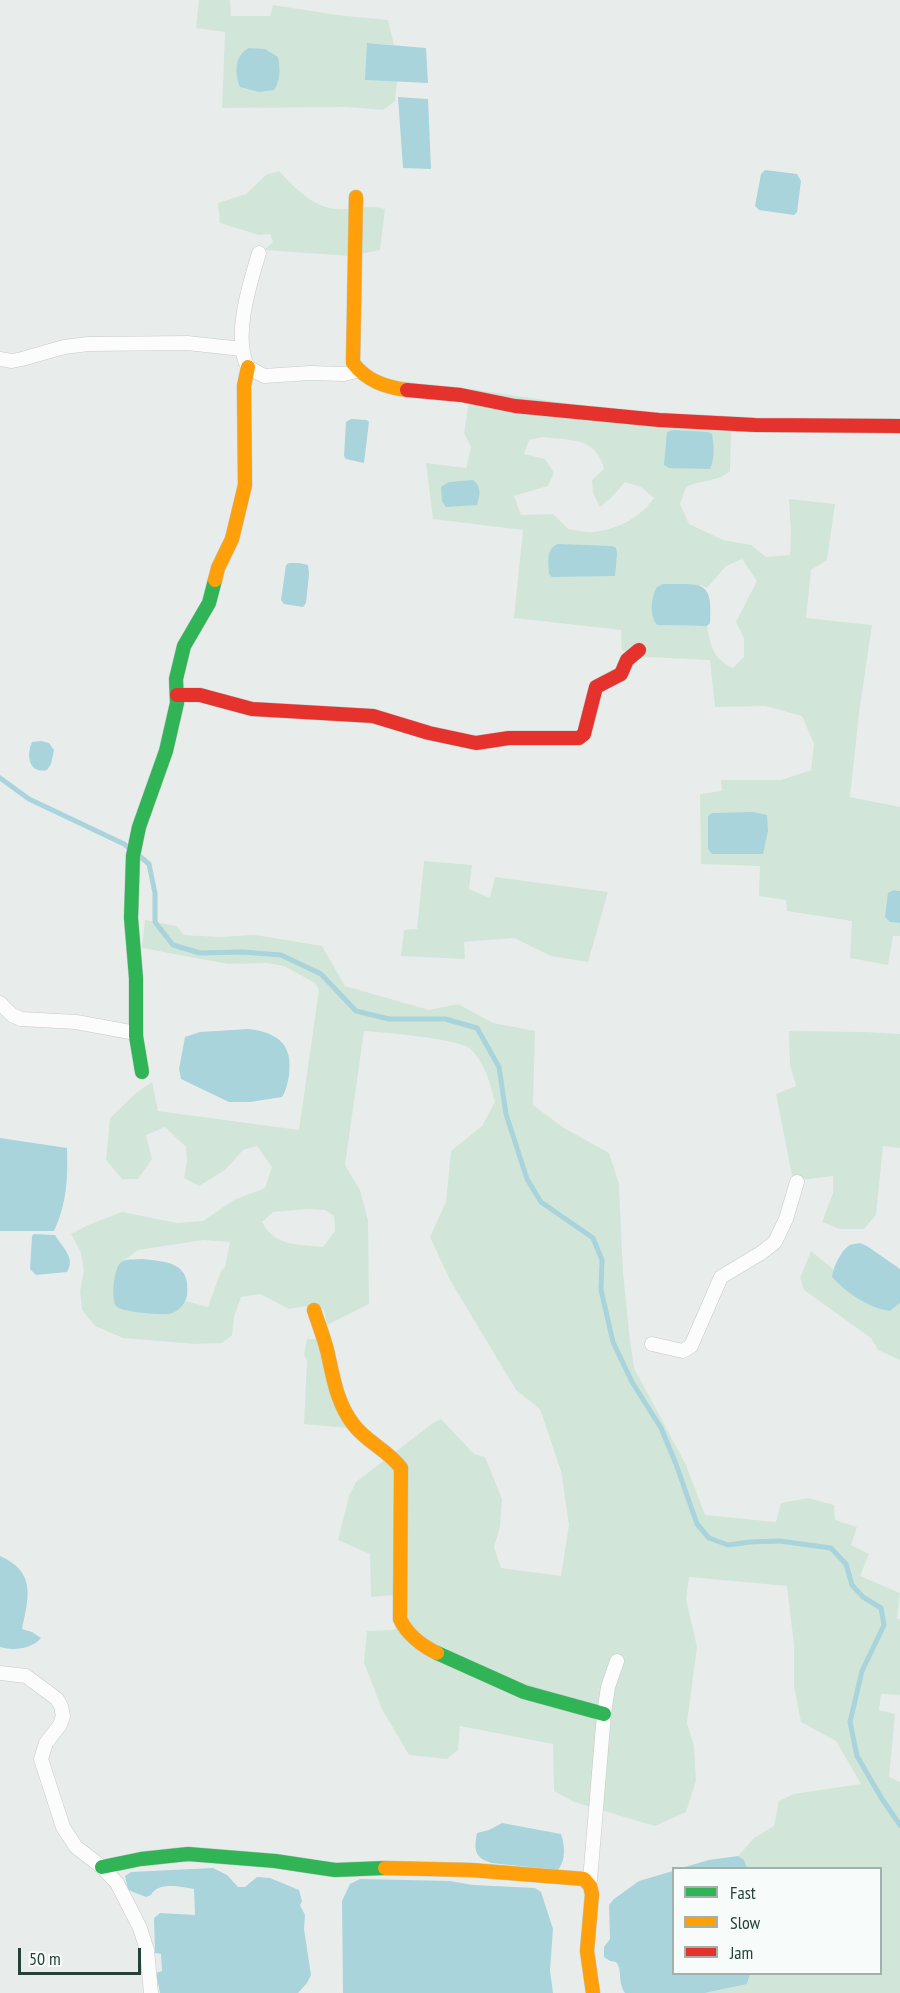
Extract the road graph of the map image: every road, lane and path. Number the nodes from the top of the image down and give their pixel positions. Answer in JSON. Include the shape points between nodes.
{"nodes":[{"id":1,"x":356,"y":197,"type":"dead end"},
{"id":2,"x":259,"y":253,"type":"dead end"},
{"id":3,"x":242,"y":349,"type":"junction"},
{"id":4,"x":0,"y":359,"type":"edge"},
{"id":5,"x":248,"y":367,"type":"junction"},
{"id":6,"x":357,"y":371,"type":"junction"},
{"id":7,"x":900,"y":426,"type":"edge"},
{"id":8,"x":639,"y":650,"type":"dead end"},
{"id":9,"x":177,"y":695,"type":"junction"},
{"id":10,"x":0,"y":1003,"type":"edge"},
{"id":11,"x":136,"y":1033,"type":"junction"},
{"id":12,"x":142,"y":1072,"type":"dead end"},
{"id":13,"x":797,"y":1182,"type":"dead end"},
{"id":14,"x":314,"y":1310,"type":"dead end"},
{"id":15,"x":652,"y":1344,"type":"dead end"},
{"id":16,"x":617,"y":1661,"type":"dead end"},
{"id":17,"x":0,"y":1673,"type":"edge"},
{"id":18,"x":604,"y":1714,"type":"junction"},
{"id":19,"x":102,"y":1867,"type":"junction"},
{"id":20,"x":588,"y":1884,"type":"junction"},
{"id":21,"x":151,"y":1993,"type":"edge"},
{"id":22,"x":593,"y":1993,"type":"edge"}],
"edges":[{"from":1,"to":6,"type":"street","via":[[353,363]]},
{"from":2,"to":3,"type":"street","via":[[246,301]]},
{"from":3,"to":4,"type":"street","via":[[187,343],[88,344],[12,361]]},
{"from":3,"to":5,"type":"street"},
{"from":5,"to":6,"type":"street","via":[[264,376]]},
{"from":5,"to":9,"type":"street","via":[[244,386],[245,485],[239,515],[209,603],[184,646],[176,679]]},
{"from":6,"to":7,"type":"street","via":[[385,385],[512,406],[726,424]]},
{"from":8,"to":9,"type":"street","via":[[628,657],[621,674],[596,687],[584,734],[579,738],[509,738],[476,743],[373,716],[252,710],[204,695]]},
{"from":9,"to":11,"type":"street","via":[[166,751],[133,856],[131,918]]},
{"from":10,"to":11,"type":"street","via":[[21,1019],[76,1022]]},
{"from":11,"to":12,"type":"street"},
{"from":13,"to":15,"type":"street","via":[[775,1242],[721,1277],[692,1346],[683,1351]]},
{"from":14,"to":18,"type":"street","via":[[343,1407],[354,1425],[395,1458],[400,1468],[399,1612],[404,1628],[427,1648],[524,1692]]},
{"from":16,"to":18,"type":"street"},
{"from":17,"to":19,"type":"street","via":[[26,1676],[61,1706],[60,1725],[46,1743],[41,1759],[63,1827],[76,1847]]},
{"from":18,"to":20,"type":"street"},
{"from":19,"to":20,"type":"street","via":[[141,1858],[188,1854],[335,1870],[471,1870],[574,1877]]},
{"from":19,"to":21,"type":"street","via":[[117,1883],[140,1928],[147,1950]]},
{"from":20,"to":22,"type":"street","via":[[592,1894],[587,1951]]}]}
